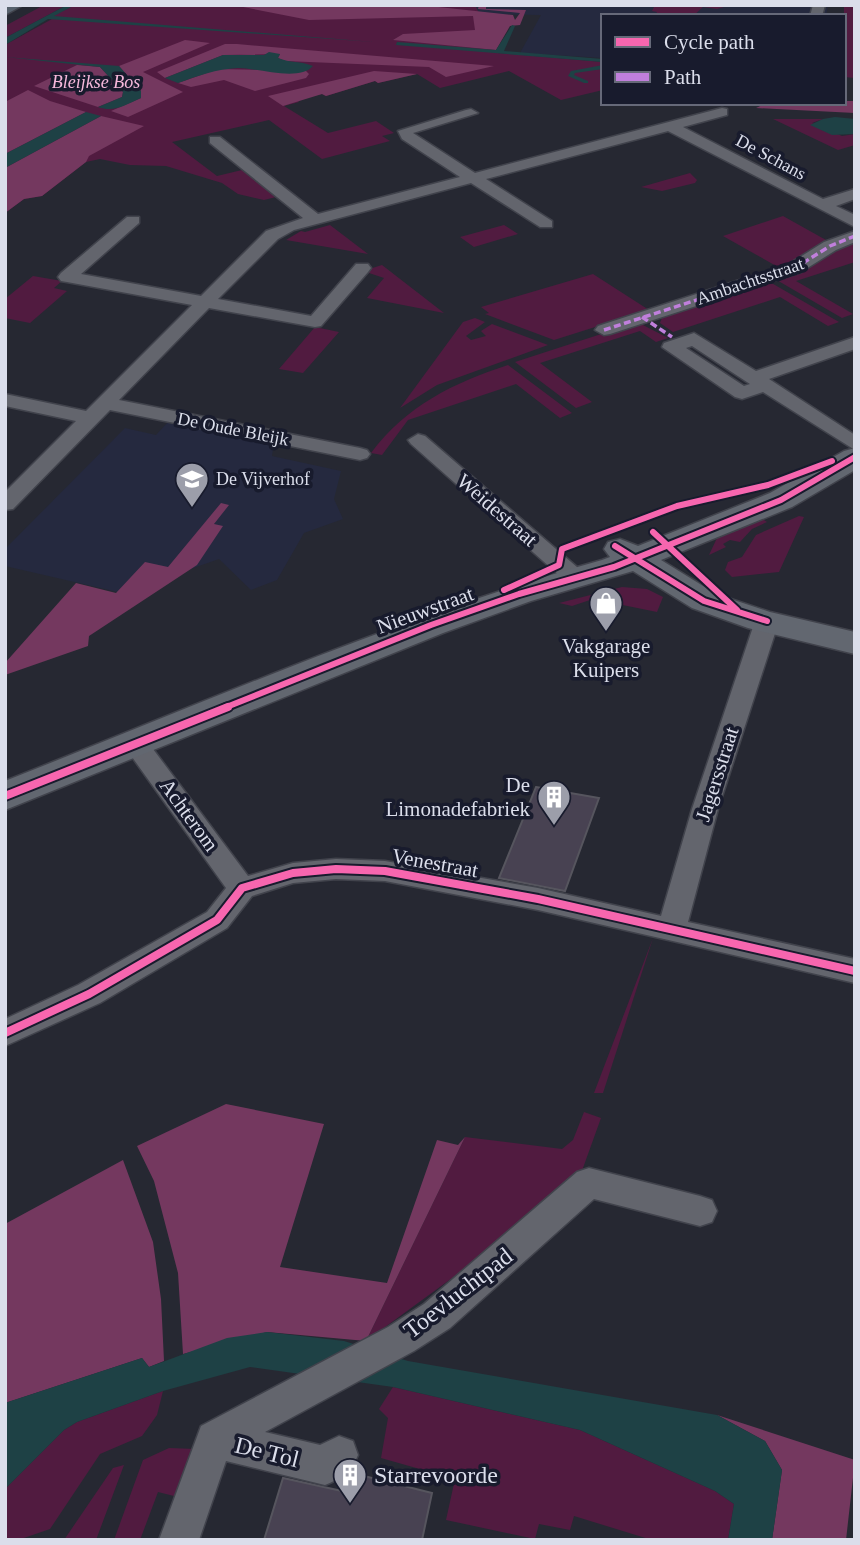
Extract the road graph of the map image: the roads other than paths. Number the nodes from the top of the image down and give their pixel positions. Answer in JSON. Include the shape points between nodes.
{"nodes":[{"id":1,"x":14,"y":5,"type":"edge"},
{"id":2,"x":5,"y":10,"type":"edge"},
{"id":3,"x":722,"y":112,"type":"dead end"},
{"id":4,"x":471,"y":113,"type":"dead end"},
{"id":5,"x":670,"y":126,"type":"junction"},
{"id":6,"x":215,"y":140,"type":"dead end"},
{"id":7,"x":472,"y":177,"type":"junction"},
{"id":8,"x":855,"y":194,"type":"edge"},
{"id":9,"x":821,"y":205,"type":"junction"},
{"id":10,"x":313,"y":218,"type":"junction"},
{"id":11,"x":133,"y":220,"type":"dead end"},
{"id":12,"x":855,"y":222,"type":"edge"},
{"id":13,"x":545,"y":223,"type":"dead end"},
{"id":14,"x":855,"y":236,"type":"edge"},
{"id":15,"x":362,"y":268,"type":"dead end"},
{"id":16,"x":208,"y":301,"type":"junction"},
{"id":17,"x":642,"y":317,"type":"junction"},
{"id":18,"x":604,"y":330,"type":"dead end"},
{"id":19,"x":682,"y":343,"type":"junction"},
{"id":20,"x":855,"y":344,"type":"edge"},
{"id":21,"x":760,"y":382,"type":"junction"},
{"id":22,"x":727,"y":383,"type":"junction"},
{"id":23,"x":705,"y":391,"type":"dead end"},
{"id":24,"x":5,"y":400,"type":"edge"},
{"id":25,"x":105,"y":403,"type":"junction"},
{"id":26,"x":90,"y":418,"type":"junction"},
{"id":27,"x":418,"y":440,"type":"dead end"},
{"id":28,"x":855,"y":444,"type":"edge"},
{"id":29,"x":360,"y":454,"type":"dead end"},
{"id":30,"x":855,"y":457,"type":"edge"},
{"id":31,"x":5,"y":504,"type":"edge"},
{"id":32,"x":661,"y":539,"type":"junction"},
{"id":33,"x":624,"y":553,"type":"junction"},
{"id":34,"x":568,"y":572,"type":"junction"},
{"id":35,"x":752,"y":615,"type":"junction"},
{"id":36,"x":855,"y":643,"type":"edge"},
{"id":37,"x":135,"y":743,"type":"junction"},
{"id":38,"x":5,"y":796,"type":"edge"},
{"id":39,"x":696,"y":842,"type":"joint"},
{"id":40,"x":242,"y":888,"type":"junction"},
{"id":41,"x":672,"y":928,"type":"junction"},
{"id":42,"x":855,"y":971,"type":"edge"},
{"id":43,"x":5,"y":1033,"type":"edge"},
{"id":44,"x":700,"y":1211,"type":"dead end"},
{"id":45,"x":214,"y":1439,"type":"junction"},
{"id":46,"x":339,"y":1455,"type":"dead end"},
{"id":47,"x":179,"y":1540,"type":"edge"}],
"edges":[{"from":1,"to":2,"type":"highway"},
{"from":3,"to":5,"type":"street"},
{"from":4,"to":7,"type":"street","via":[[405,131]]},
{"from":5,"to":7,"type":"street"},
{"from":5,"to":9,"type":"street","name":"De Schans"},
{"from":6,"to":10,"type":"street"},
{"from":7,"to":10,"type":"street"},
{"from":7,"to":13,"type":"street"},
{"from":8,"to":9,"type":"street"},
{"from":9,"to":12,"type":"street","name":"De Schans"},
{"from":10,"to":16,"type":"street","via":[[272,235]]},
{"from":11,"to":16,"type":"street","via":[[67,277]]},
{"from":14,"to":17,"type":"street","name":"Ambachtsstraat","via":[[795,268]]},
{"from":15,"to":16,"type":"street","via":[[315,322]]},
{"from":16,"to":25,"type":"street"},
{"from":17,"to":18,"type":"street","name":"Ambachtsstraat"},
{"from":17,"to":19,"type":"street","name":"Ambachtsstraat"},
{"from":19,"to":21,"type":"street","name":"Ambachtsstraat","via":[[694,339]]},
{"from":19,"to":22,"type":"street","name":"Ambachtsstraat","via":[[671,347]]},
{"from":20,"to":21,"type":"street","name":"Ambachtsstraat"},
{"from":21,"to":22,"type":"street","name":"Ambachtsstraat","via":[[742,393]]},
{"from":21,"to":28,"type":"street","name":"Ambachtsstraat"},
{"from":22,"to":23,"type":"street","name":"Ambachtsstraat"},
{"from":24,"to":26,"type":"street"},
{"from":25,"to":26,"type":"street"},
{"from":25,"to":29,"type":"street","name":"De Oude Bleijk"},
{"from":26,"to":31,"type":"street"},
{"from":27,"to":34,"type":"street","name":"Weidestraat"},
{"from":30,"to":32,"type":"street","name":"Nieuwstraat","via":[[822,463]]},
{"from":32,"to":33,"type":"street","name":"Nieuwstraat"},
{"from":32,"to":35,"type":"street"},
{"from":33,"to":34,"type":"street","name":"Nieuwstraat"},
{"from":33,"to":35,"type":"street","via":[[704,601]]},
{"from":34,"to":37,"type":"street","name":"Nieuwstraat"},
{"from":35,"to":36,"type":"street"},
{"from":35,"to":39,"type":"street","name":"Jagersstraat"},
{"from":37,"to":38,"type":"street","name":"Nieuwstraat"},
{"from":37,"to":40,"type":"street","name":"Achterom"},
{"from":39,"to":41,"type":"street","name":"Jagersstraat"},
{"from":40,"to":41,"type":"street","name":"Venestraat","via":[[293,873],[385,871]]},
{"from":40,"to":43,"type":"street","via":[[217,920],[89,994]]},
{"from":41,"to":42,"type":"street","name":"Venestraat"},
{"from":44,"to":45,"type":"street","name":"Toevluchtpad","via":[[589,1183],[437,1316]]},
{"from":45,"to":46,"type":"street","name":"De Tol","via":[[325,1466]]},
{"from":45,"to":47,"type":"street","name":"De Tol"}]}
